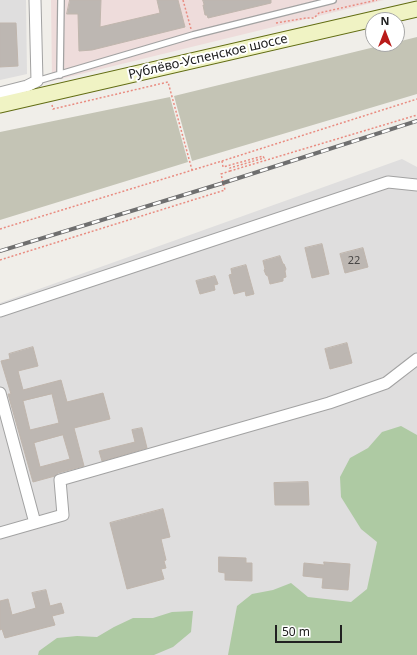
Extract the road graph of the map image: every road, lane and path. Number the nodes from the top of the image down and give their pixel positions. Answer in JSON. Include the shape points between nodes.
{"nodes":[{"id":1,"x":35,"y":0,"type":"edge"},
{"id":2,"x":61,"y":0,"type":"edge"},
{"id":3,"x":183,"y":0,"type":"edge"},
{"id":4,"x":333,"y":0,"type":"edge"},
{"id":5,"x":376,"y":0,"type":"edge"},
{"id":6,"x":417,"y":9,"type":"edge"},
{"id":7,"x":276,"y":23,"type":"dead end"},
{"id":8,"x":193,"y":35,"type":"junction"},
{"id":9,"x":60,"y":74,"type":"junction"},
{"id":10,"x":37,"y":81,"type":"junction"},
{"id":11,"x":0,"y":93,"type":"edge"},
{"id":12,"x":417,"y":99,"type":"edge"},
{"id":13,"x":52,"y":104,"type":"dead end"},
{"id":14,"x":0,"y":105,"type":"edge"},
{"id":15,"x":417,"y":115,"type":"edge"},
{"id":16,"x":222,"y":161,"type":"junction"},
{"id":17,"x":192,"y":170,"type":"junction"},
{"id":18,"x":230,"y":171,"type":"junction"},
{"id":19,"x":417,"y":185,"type":"edge"},
{"id":20,"x":0,"y":229,"type":"edge"},
{"id":21,"x":0,"y":260,"type":"edge"},
{"id":22,"x":0,"y":311,"type":"edge"},
{"id":23,"x":417,"y":359,"type":"edge"},
{"id":24,"x":0,"y":393,"type":"edge"},
{"id":25,"x":36,"y":523,"type":"junction"},
{"id":26,"x":0,"y":533,"type":"edge"}],
"edges":[{"from":1,"to":10,"type":"street"},
{"from":2,"to":9,"type":"lane"},
{"from":3,"to":8,"type":"path"},
{"from":4,"to":8,"type":"lane"},
{"from":5,"to":7,"type":"path","via":[[319,13],[314,18]]},
{"from":6,"to":14,"type":"main road","name":"Рублёво-Успенское шоссе"},
{"from":8,"to":9,"type":"lane"},
{"from":9,"to":10,"type":"lane"},
{"from":10,"to":11,"type":"street"},
{"from":12,"to":16,"type":"path"},
{"from":13,"to":17,"type":"path","via":[[53,109],[168,82]]},
{"from":15,"to":18,"type":"path"},
{"from":16,"to":17,"type":"path"},
{"from":16,"to":18,"type":"path","via":[[223,167],[263,156],[264,158],[230,168]]},
{"from":17,"to":20,"type":"path"},
{"from":18,"to":21,"type":"path","via":[[220,174],[225,190]]},
{"from":19,"to":22,"type":"street","via":[[388,182]]},
{"from":23,"to":25,"type":"street","via":[[386,382],[329,403],[60,480],[62,515]]},
{"from":24,"to":25,"type":"street"},
{"from":25,"to":26,"type":"street"}]}
